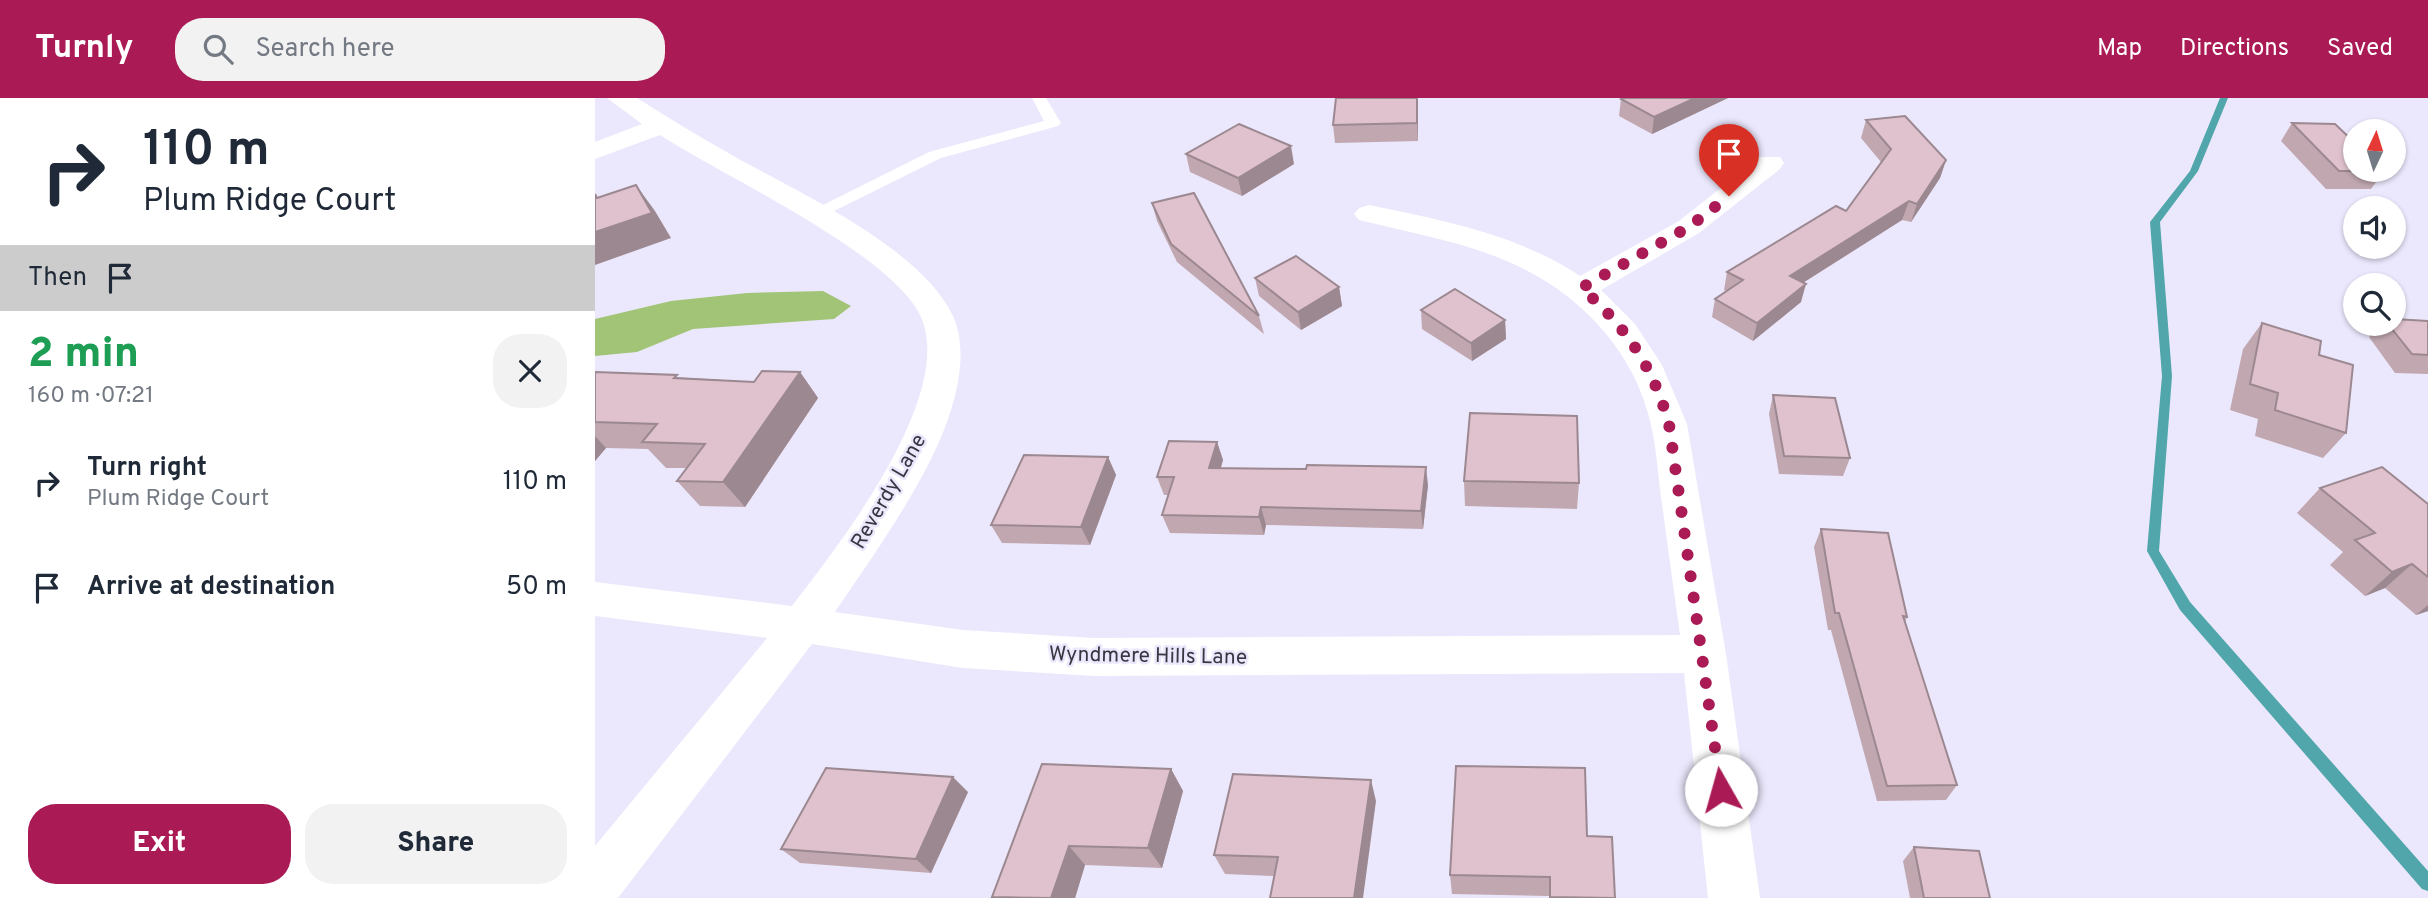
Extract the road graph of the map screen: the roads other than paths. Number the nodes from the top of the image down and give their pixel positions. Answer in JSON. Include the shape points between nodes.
{"nodes":[{"id":1,"x":619,"y":98,"type":"edge"},
{"id":2,"x":1039,"y":98,"type":"edge"},
{"id":3,"x":663,"y":125,"type":"junction"},
{"id":4,"x":595,"y":151,"type":"edge"},
{"id":5,"x":1770,"y":163,"type":"dead end"},
{"id":6,"x":814,"y":214,"type":"junction"},
{"id":7,"x":1369,"y":214,"type":"dead end"},
{"id":8,"x":1581,"y":288,"type":"junction"},
{"id":9,"x":595,"y":599,"type":"edge"},
{"id":10,"x":803,"y":625,"type":"junction"},
{"id":11,"x":1704,"y":654,"type":"junction"},
{"id":12,"x":595,"y":886,"type":"edge"},
{"id":13,"x":1734,"y":898,"type":"edge"}],
"edges":[{"from":1,"to":3,"type":"street","name":"Reverdy Lane"},
{"from":2,"to":6,"type":"lane","via":[[1053,124],[935,155]]},
{"from":3,"to":4,"type":"street"},
{"from":3,"to":6,"type":"street","name":"Reverdy Lane"},
{"from":5,"to":8,"type":"street","via":[[1689,227]]},
{"from":6,"to":10,"type":"street","name":"Reverdy Lane","via":[[892,265],[920,292],[936,316],[945,352],[938,396],[902,476]]},
{"from":7,"to":8,"type":"street","via":[[1491,244]]},
{"from":8,"to":11,"type":"street","via":[[1624,328],[1662,398]]},
{"from":9,"to":10,"type":"street","name":"Wyndmere Hills Lane"},
{"from":10,"to":11,"type":"street","name":"Wyndmere Hills Lane","via":[[963,649],[1094,657]]},
{"from":10,"to":12,"type":"street","name":"Reverdy Lane"},
{"from":11,"to":13,"type":"street"}]}
